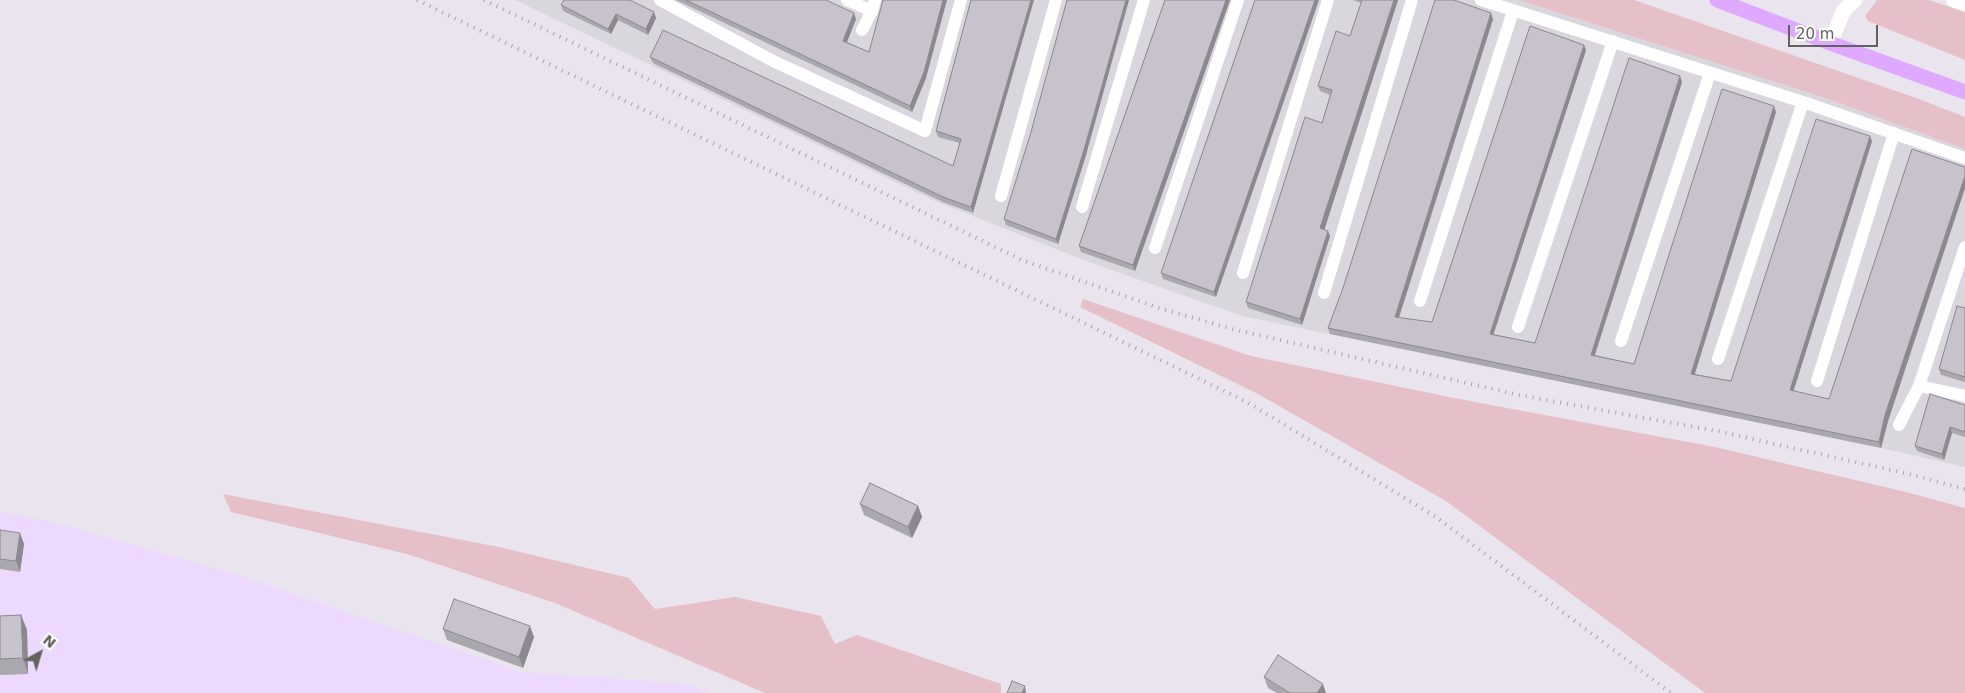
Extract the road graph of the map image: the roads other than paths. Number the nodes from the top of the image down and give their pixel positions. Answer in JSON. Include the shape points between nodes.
{"nodes":[{"id":1,"x":660,"y":0,"type":"edge"},
{"id":2,"x":847,"y":0,"type":"edge"},
{"id":3,"x":961,"y":0,"type":"edge"},
{"id":4,"x":1056,"y":0,"type":"edge"},
{"id":5,"x":1144,"y":0,"type":"edge"},
{"id":6,"x":1238,"y":0,"type":"edge"},
{"id":7,"x":1328,"y":0,"type":"edge"},
{"id":8,"x":1412,"y":0,"type":"edge"},
{"id":9,"x":1482,"y":0,"type":"edge"},
{"id":10,"x":1717,"y":0,"type":"edge"},
{"id":11,"x":1855,"y":0,"type":"edge"},
{"id":12,"x":1954,"y":0,"type":"edge"},
{"id":13,"x":1965,"y":4,"type":"edge"},
{"id":14,"x":873,"y":6,"type":"edge"},
{"id":15,"x":1513,"y":11,"type":"junction"},
{"id":16,"x":862,"y":30,"type":"dead end"},
{"id":17,"x":1613,"y":41,"type":"junction"},
{"id":18,"x":1830,"y":43,"type":"junction"},
{"id":19,"x":1710,"y":73,"type":"junction"},
{"id":20,"x":1965,"y":92,"type":"edge"},
{"id":21,"x":1803,"y":102,"type":"junction"},
{"id":22,"x":1894,"y":133,"type":"junction"},
{"id":23,"x":1965,"y":158,"type":"edge"},
{"id":24,"x":1001,"y":196,"type":"dead end"},
{"id":25,"x":1082,"y":207,"type":"dead end"},
{"id":26,"x":1965,"y":247,"type":"edge"},
{"id":27,"x":1155,"y":248,"type":"dead end"},
{"id":28,"x":1243,"y":272,"type":"dead end"},
{"id":29,"x":1324,"y":293,"type":"dead end"},
{"id":30,"x":1420,"y":301,"type":"dead end"},
{"id":31,"x":1518,"y":327,"type":"dead end"},
{"id":32,"x":1621,"y":341,"type":"dead end"},
{"id":33,"x":1718,"y":359,"type":"dead end"},
{"id":34,"x":1817,"y":381,"type":"dead end"},
{"id":35,"x":1919,"y":386,"type":"junction"},
{"id":36,"x":1965,"y":396,"type":"edge"},
{"id":37,"x":1899,"y":425,"type":"dead end"}],
"edges":[{"from":1,"to":3,"type":"lane","via":[[773,62],[925,130]]},
{"from":2,"to":14,"type":"lane"},
{"from":4,"to":24,"type":"lane"},
{"from":5,"to":25,"type":"lane"},
{"from":6,"to":27,"type":"lane"},
{"from":7,"to":28,"type":"lane"},
{"from":8,"to":29,"type":"lane"},
{"from":9,"to":15,"type":"lane"},
{"from":10,"to":18,"type":"main road"},
{"from":11,"to":18,"type":"street","via":[[1844,10]]},
{"from":12,"to":13,"type":"street"},
{"from":14,"to":16,"type":"lane"},
{"from":15,"to":17,"type":"lane"},
{"from":15,"to":30,"type":"lane"},
{"from":17,"to":19,"type":"lane"},
{"from":17,"to":31,"type":"lane"},
{"from":18,"to":20,"type":"main road"},
{"from":19,"to":21,"type":"lane"},
{"from":19,"to":32,"type":"lane"},
{"from":21,"to":22,"type":"lane"},
{"from":21,"to":33,"type":"lane"},
{"from":22,"to":23,"type":"lane"},
{"from":22,"to":34,"type":"lane"},
{"from":26,"to":35,"type":"lane"},
{"from":35,"to":36,"type":"lane"},
{"from":35,"to":37,"type":"lane"}]}
